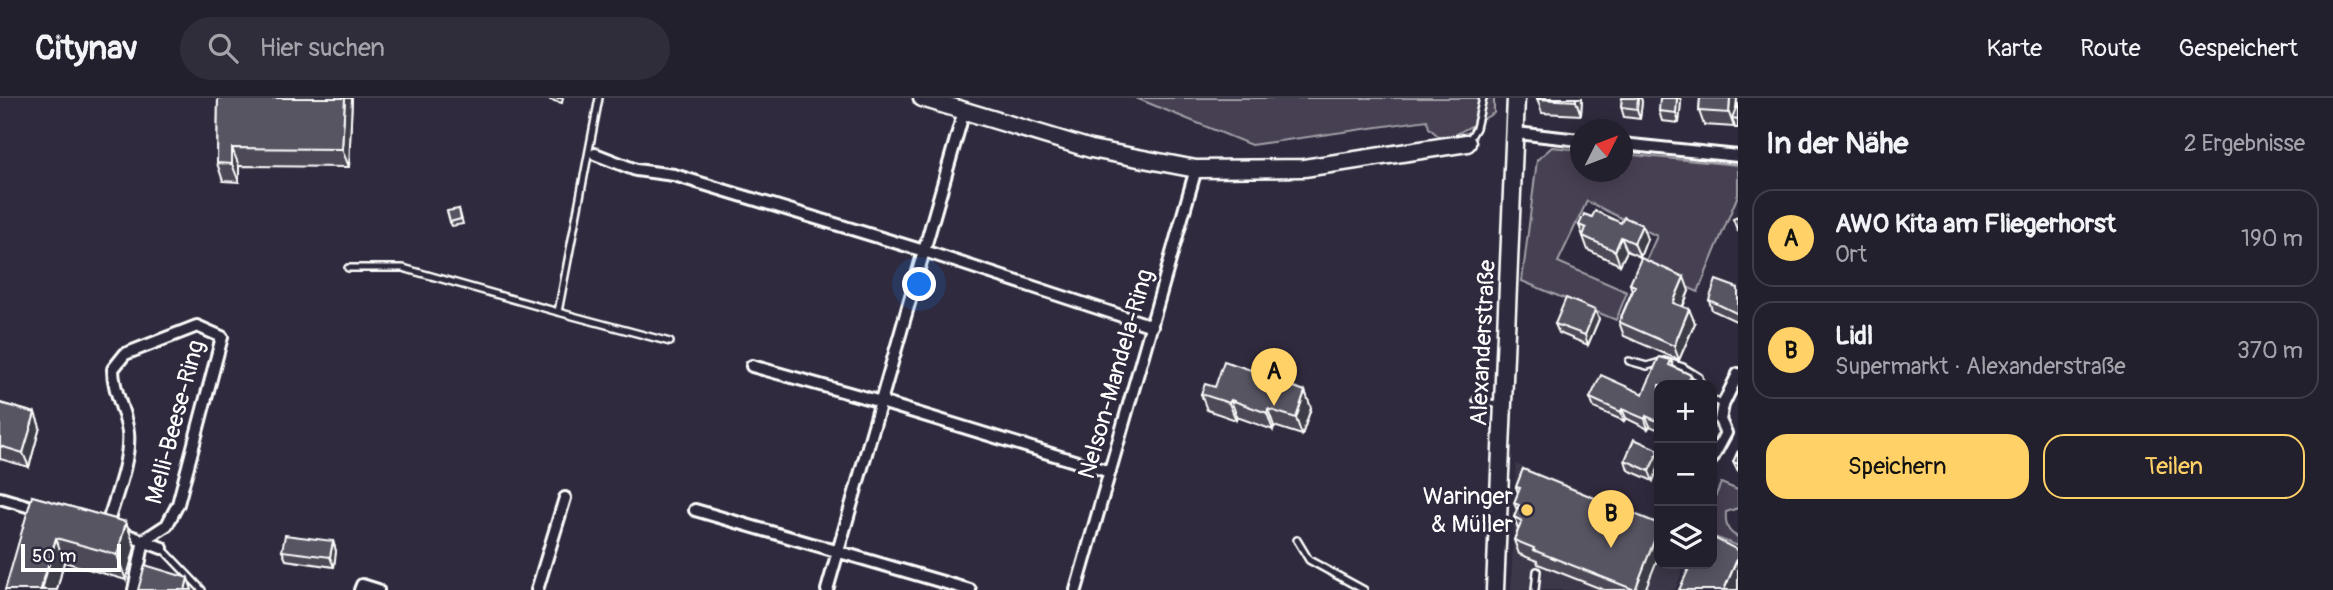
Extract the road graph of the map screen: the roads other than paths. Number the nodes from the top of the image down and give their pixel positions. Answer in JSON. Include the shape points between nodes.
{"nodes":[{"id":1,"x":599,"y":98,"type":"edge"},
{"id":2,"x":922,"y":98,"type":"edge"},
{"id":3,"x":1483,"y":98,"type":"edge"},
{"id":4,"x":1516,"y":98,"type":"edge"},
{"id":5,"x":964,"y":111,"type":"junction"},
{"id":6,"x":1516,"y":133,"type":"junction"},
{"id":7,"x":1570,"y":139,"type":"edge"},
{"id":8,"x":1467,"y":143,"type":"joint"},
{"id":9,"x":1633,"y":145,"type":"edge"},
{"id":10,"x":595,"y":153,"type":"dead end"},
{"id":11,"x":1738,"y":156,"type":"edge"},
{"id":12,"x":1196,"y":169,"type":"junction"},
{"id":13,"x":924,"y":251,"type":"junction"},
{"id":14,"x":348,"y":268,"type":"dead end"},
{"id":15,"x":558,"y":312,"type":"junction"},
{"id":16,"x":1152,"y":326,"type":"junction"},
{"id":17,"x":670,"y":342,"type":"dead end"},
{"id":18,"x":1629,"y":361,"type":"dead end"},
{"id":19,"x":752,"y":366,"type":"dead end"},
{"id":20,"x":1738,"y":374,"type":"edge"},
{"id":21,"x":1700,"y":380,"type":"edge"},
{"id":22,"x":1476,"y":400,"type":"dead end"},
{"id":23,"x":881,"y":402,"type":"junction"},
{"id":24,"x":1717,"y":402,"type":"edge"},
{"id":25,"x":1723,"y":405,"type":"junction"},
{"id":26,"x":1503,"y":406,"type":"junction"},
{"id":27,"x":1717,"y":419,"type":"edge"},
{"id":28,"x":1717,"y":422,"type":"edge"},
{"id":29,"x":1717,"y":449,"type":"edge"},
{"id":30,"x":1110,"y":472,"type":"junction"},
{"id":31,"x":565,"y":498,"type":"dead end"},
{"id":32,"x":1,"y":502,"type":"edge"},
{"id":33,"x":695,"y":510,"type":"dead end"},
{"id":34,"x":52,"y":513,"type":"edge"},
{"id":35,"x":144,"y":540,"type":"junction"},
{"id":36,"x":1297,"y":540,"type":"dead end"},
{"id":37,"x":162,"y":548,"type":"joint"},
{"id":38,"x":838,"y":552,"type":"junction"},
{"id":39,"x":1537,"y":571,"type":"dead end"},
{"id":40,"x":134,"y":590,"type":"edge"},
{"id":41,"x":202,"y":590,"type":"edge"},
{"id":42,"x":360,"y":590,"type":"edge"},
{"id":43,"x":377,"y":590,"type":"edge"},
{"id":44,"x":537,"y":590,"type":"edge"},
{"id":45,"x":827,"y":590,"type":"edge"},
{"id":46,"x":970,"y":590,"type":"edge"},
{"id":47,"x":1076,"y":590,"type":"edge"},
{"id":48,"x":1364,"y":590,"type":"edge"},
{"id":49,"x":1495,"y":590,"type":"edge"},
{"id":50,"x":1535,"y":590,"type":"edge"}],
"edges":[{"from":1,"to":15,"type":"lane"},
{"from":2,"to":5,"type":"street"},
{"from":3,"to":8,"type":"lane"},
{"from":4,"to":6,"type":"street","name":"Alexanderstraße"},
{"from":5,"to":12,"type":"street","via":[[1091,149]]},
{"from":5,"to":13,"type":"street"},
{"from":6,"to":7,"type":"street"},
{"from":6,"to":26,"type":"street","name":"Alexanderstraße"},
{"from":8,"to":12,"type":"street","via":[[1304,168]]},
{"from":9,"to":11,"type":"street"},
{"from":10,"to":13,"type":"street","via":[[636,170],[674,175]]},
{"from":12,"to":16,"type":"street","name":"Nelson-Mandela-Ring"},
{"from":13,"to":16,"type":"street"},
{"from":13,"to":23,"type":"street"},
{"from":14,"to":15,"type":"lane","via":[[403,268]]},
{"from":15,"to":17,"type":"lane"},
{"from":16,"to":30,"type":"street","name":"Nelson-Mandela-Ring"},
{"from":18,"to":21,"type":"lane","via":[[1647,366],[1664,361],[1683,367]]},
{"from":19,"to":23,"type":"street"},
{"from":20,"to":25,"type":"street"},
{"from":22,"to":26,"type":"lane"},
{"from":23,"to":30,"type":"street"},
{"from":23,"to":38,"type":"street"},
{"from":24,"to":25,"type":"lane"},
{"from":25,"to":27,"type":"street"},
{"from":26,"to":49,"type":"street","name":"Alexanderstraße"},
{"from":28,"to":29,"type":"street","via":[[1726,433]]},
{"from":30,"to":47,"type":"street","name":"Nelson-Mandela-Ring"},
{"from":31,"to":44,"type":"street"},
{"from":32,"to":34,"type":"street"},
{"from":33,"to":38,"type":"street"},
{"from":35,"to":35,"type":"street","name":"Melli-Beese-Ring","via":[[167,525],[178,504],[222,337],[197,326],[125,354],[113,369],[128,432],[127,452],[102,527]]},
{"from":35,"to":37,"type":"street"},
{"from":35,"to":40,"type":"street"},
{"from":36,"to":48,"type":"lane","via":[[1310,559]]},
{"from":37,"to":41,"type":"lane"},
{"from":38,"to":45,"type":"street"},
{"from":38,"to":46,"type":"street"},
{"from":39,"to":50,"type":"lane"},
{"from":42,"to":43,"type":"street","via":[[362,585]]}]}
